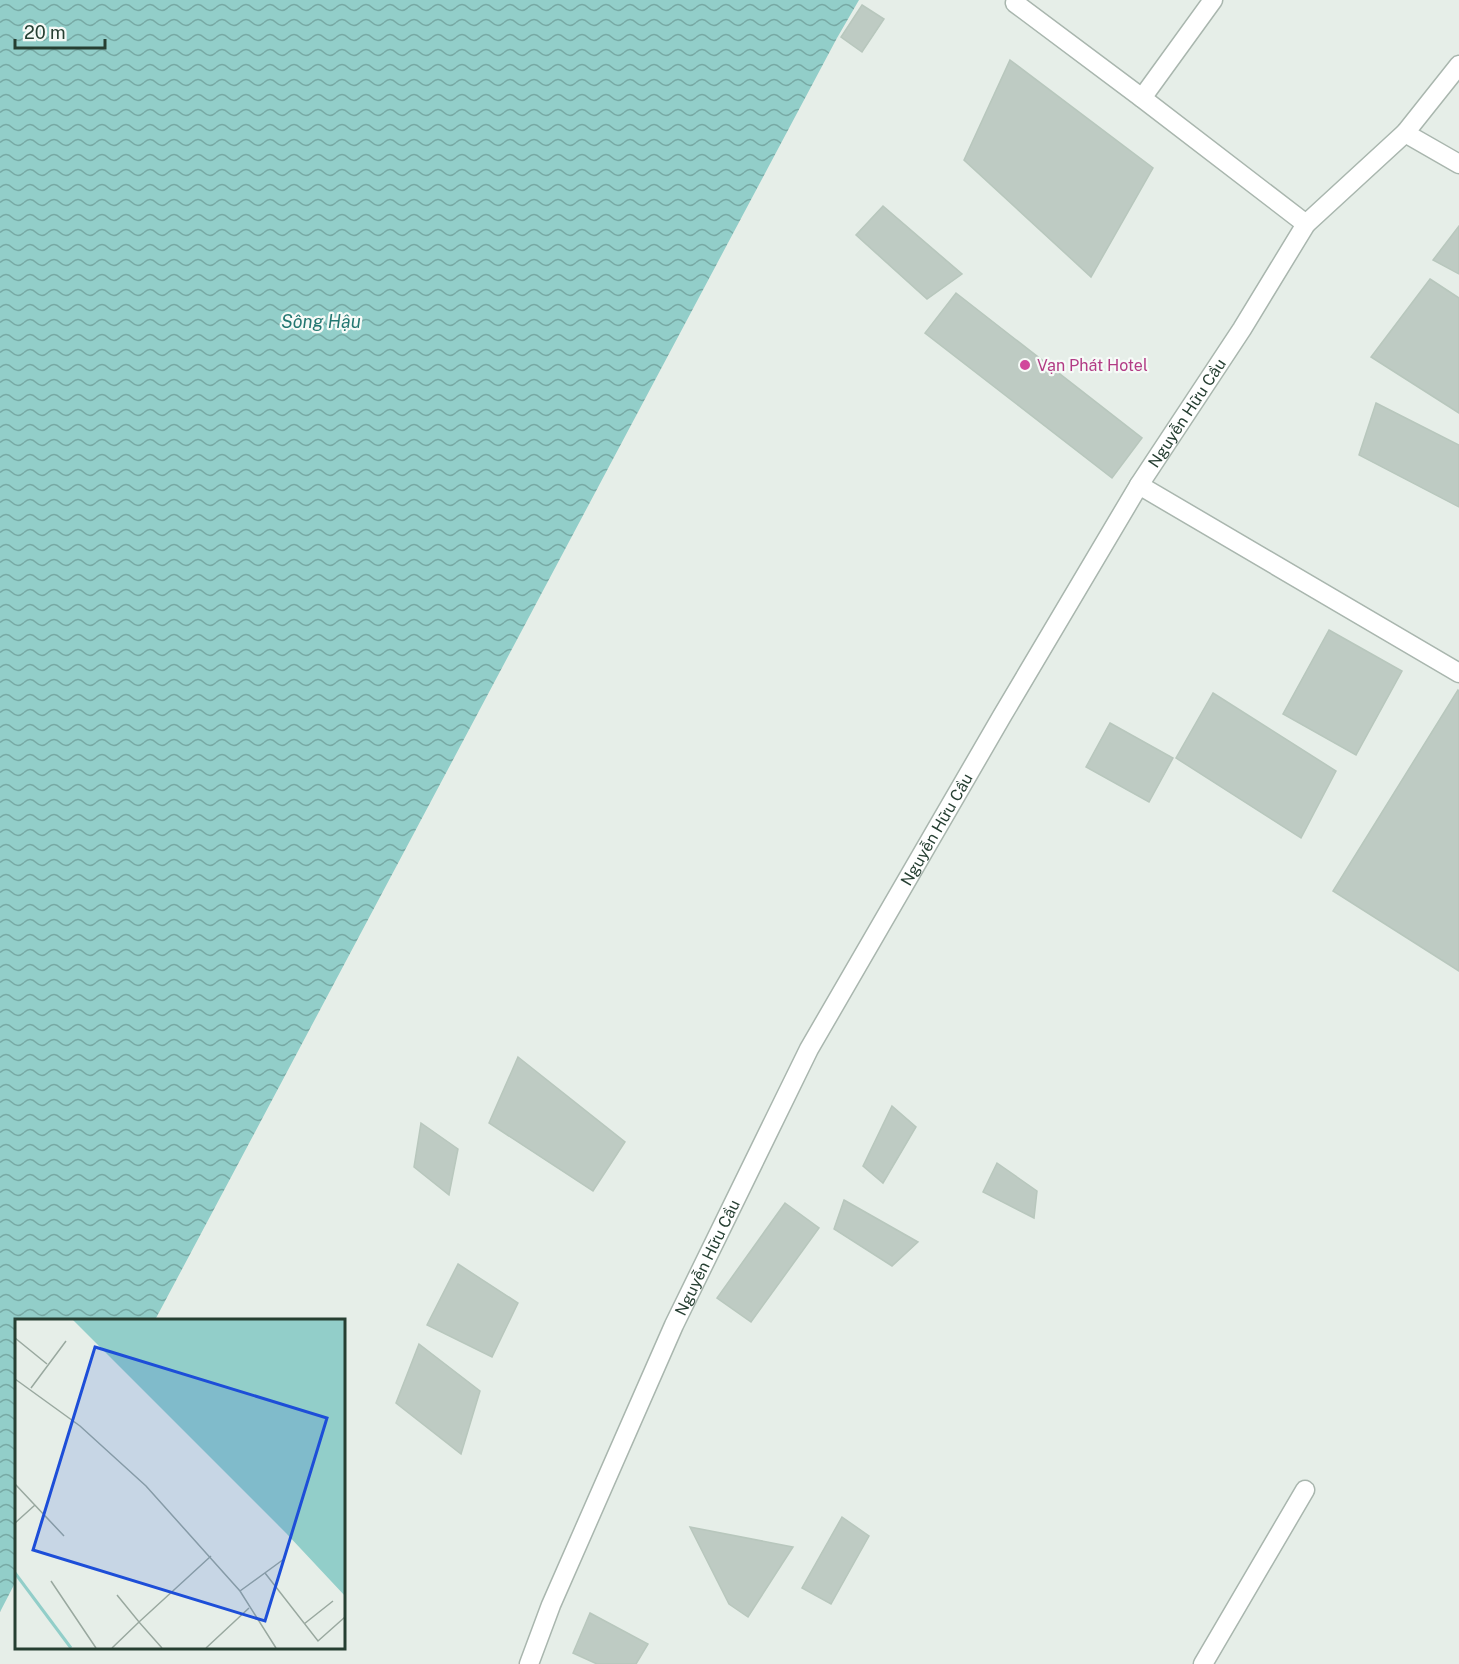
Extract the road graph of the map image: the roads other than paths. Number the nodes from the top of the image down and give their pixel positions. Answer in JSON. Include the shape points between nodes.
{"nodes":[{"id":1,"x":1213,"y":0,"type":"edge"},
{"id":2,"x":1015,"y":3,"type":"dead end"},
{"id":3,"x":1459,"y":65,"type":"edge"},
{"id":4,"x":1142,"y":98,"type":"junction"},
{"id":5,"x":1405,"y":133,"type":"junction"},
{"id":6,"x":1459,"y":164,"type":"edge"},
{"id":7,"x":1306,"y":224,"type":"junction"},
{"id":8,"x":1138,"y":485,"type":"junction"},
{"id":9,"x":1459,"y":673,"type":"edge"},
{"id":10,"x":1305,"y":1490,"type":"dead end"},
{"id":11,"x":529,"y":1664,"type":"edge"},
{"id":12,"x":1203,"y":1664,"type":"edge"}],
"edges":[{"from":1,"to":4,"type":"street"},
{"from":2,"to":4,"type":"street"},
{"from":3,"to":5,"type":"street","name":"Nguyễn Hữu Cầu"},
{"from":4,"to":7,"type":"street"},
{"from":5,"to":6,"type":"street"},
{"from":5,"to":7,"type":"street","name":"Nguyễn Hữu Cầu"},
{"from":7,"to":8,"type":"street","name":"Nguyễn Hữu Cầu","via":[[1242,329]]},
{"from":8,"to":9,"type":"street"},
{"from":8,"to":11,"type":"street","name":"Nguyễn Hữu Cầu","via":[[809,1049],[674,1325]]},
{"from":10,"to":12,"type":"street"}]}
